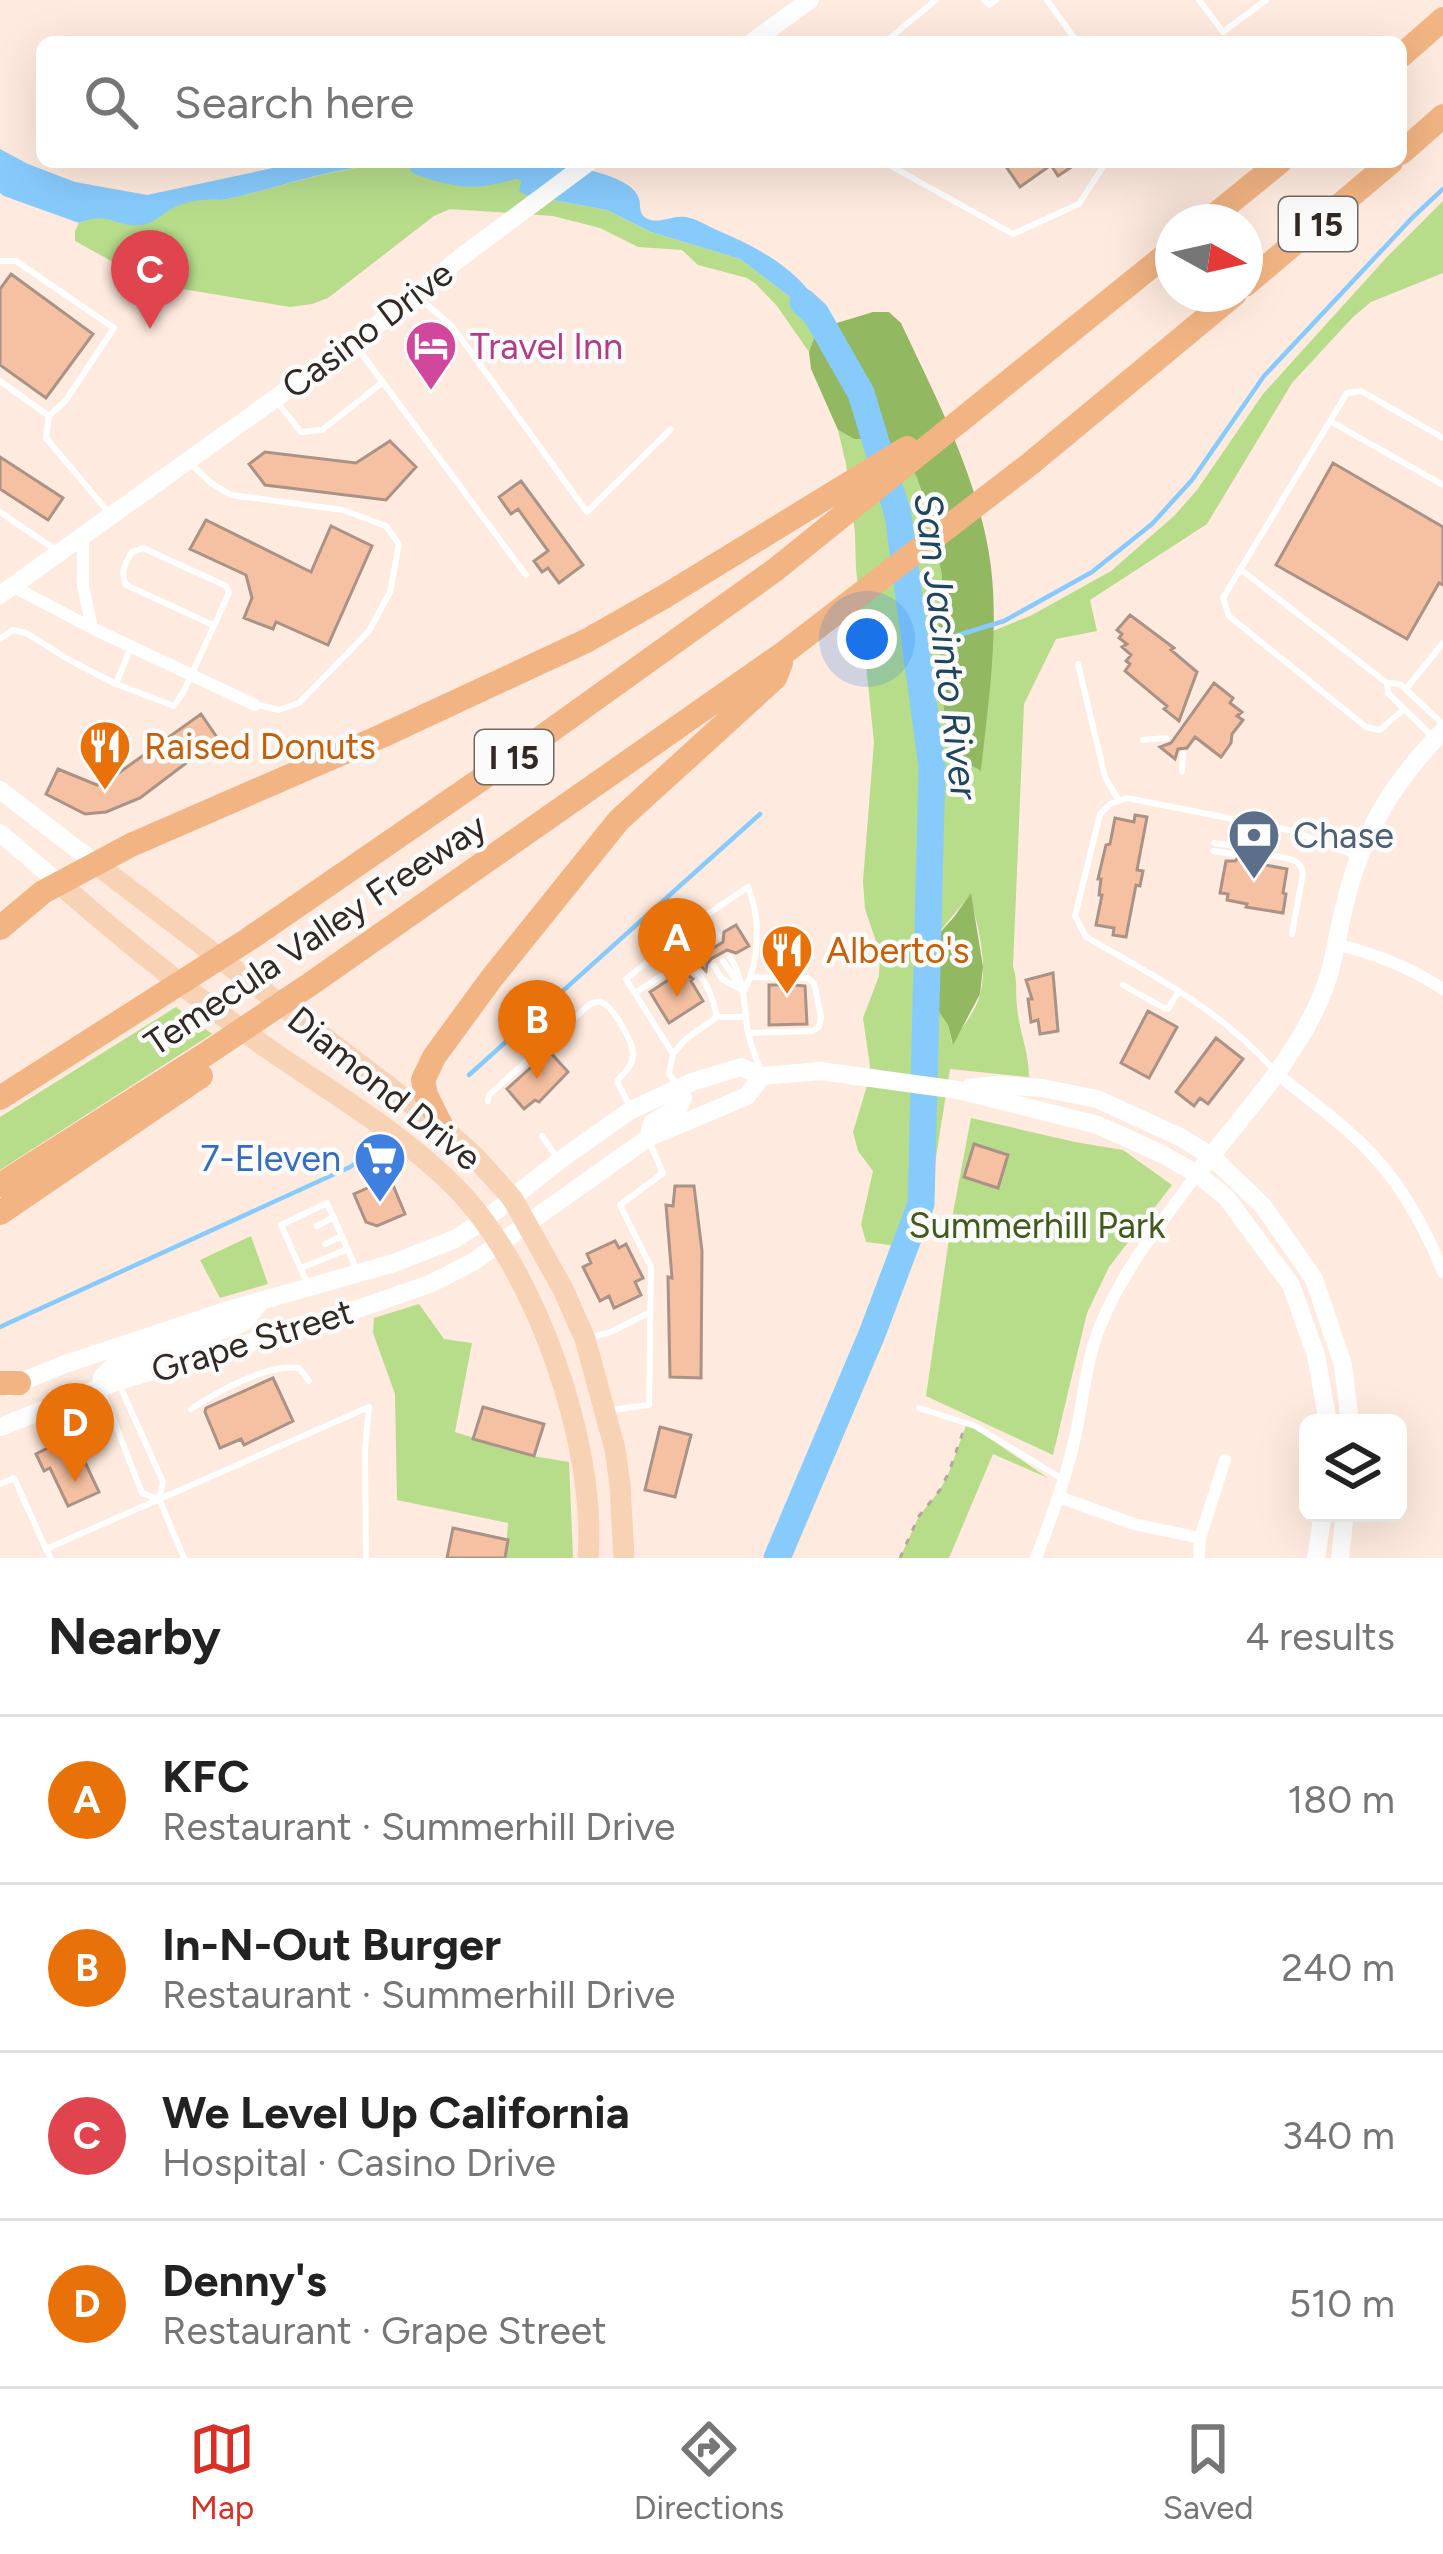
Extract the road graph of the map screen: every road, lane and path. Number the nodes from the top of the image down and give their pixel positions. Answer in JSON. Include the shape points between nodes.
{"nodes":[{"id":1,"x":810,"y":0,"type":"edge"},
{"id":2,"x":935,"y":0,"type":"edge"},
{"id":3,"x":984,"y":0,"type":"edge"},
{"id":4,"x":996,"y":0,"type":"edge"},
{"id":5,"x":1047,"y":0,"type":"edge"},
{"id":6,"x":1198,"y":0,"type":"edge"},
{"id":7,"x":1266,"y":0,"type":"edge"},
{"id":8,"x":1443,"y":20,"type":"edge"},
{"id":9,"x":760,"y":36,"type":"edge"},
{"id":10,"x":892,"y":36,"type":"edge"},
{"id":11,"x":1073,"y":36,"type":"edge"},
{"id":12,"x":1407,"y":51,"type":"edge"},
{"id":13,"x":1443,"y":116,"type":"edge"},
{"id":14,"x":1407,"y":148,"type":"edge"},
{"id":15,"x":581,"y":168,"type":"edge"},
{"id":16,"x":895,"y":168,"type":"edge"},
{"id":17,"x":1102,"y":168,"type":"edge"},
{"id":18,"x":1273,"y":168,"type":"edge"},
{"id":19,"x":1384,"y":168,"type":"edge"},
{"id":20,"x":1228,"y":204,"type":"edge"},
{"id":21,"x":0,"y":261,"type":"edge"},
{"id":22,"x":1155,"y":264,"type":"edge"},
{"id":23,"x":1263,"y":270,"type":"edge"},
{"id":24,"x":416,"y":296,"type":"junction"},
{"id":25,"x":1213,"y":312,"type":"edge"},
{"id":26,"x":353,"y":343,"type":"junction"},
{"id":27,"x":0,"y":381,"type":"edge"},
{"id":28,"x":383,"y":382,"type":"junction"},
{"id":29,"x":996,"y":393,"type":"junction"},
{"id":30,"x":275,"y":399,"type":"junction"},
{"id":31,"x":49,"y":416,"type":"junction"},
{"id":32,"x":1330,"y":421,"type":"junction"},
{"id":33,"x":671,"y":429,"type":"dead end"},
{"id":34,"x":1443,"y":438,"type":"edge"},
{"id":35,"x":188,"y":461,"type":"junction"},
{"id":36,"x":1443,"y":485,"type":"edge"},
{"id":37,"x":0,"y":512,"type":"edge"},
{"id":38,"x":112,"y":517,"type":"junction"},
{"id":39,"x":83,"y":534,"type":"junction"},
{"id":40,"x":58,"y":552,"type":"junction"},
{"id":41,"x":1240,"y":569,"type":"junction"},
{"id":42,"x":526,"y":574,"type":"dead end"},
{"id":43,"x":4,"y":586,"type":"edge"},
{"id":44,"x":214,"y":626,"type":"junction"},
{"id":45,"x":92,"y":628,"type":"junction"},
{"id":46,"x":0,"y":639,"type":"edge"},
{"id":47,"x":1443,"y":644,"type":"edge"},
{"id":48,"x":131,"y":647,"type":"junction"},
{"id":49,"x":785,"y":652,"type":"junction"},
{"id":50,"x":1078,"y":664,"type":"dead end"},
{"id":51,"x":190,"y":674,"type":"junction"},
{"id":52,"x":1387,"y":683,"type":"junction"},
{"id":53,"x":116,"y":684,"type":"junction"},
{"id":54,"x":1406,"y":689,"type":"junction"},
{"id":55,"x":255,"y":705,"type":"joint"},
{"id":56,"x":1404,"y":709,"type":"junction"},
{"id":57,"x":1441,"y":732,"type":"edge"},
{"id":58,"x":1166,"y":738,"type":"dead end"},
{"id":59,"x":1143,"y":740,"type":"dead end"},
{"id":60,"x":1183,"y":754,"type":"dead end"},
{"id":61,"x":1182,"y":771,"type":"dead end"},
{"id":62,"x":0,"y":790,"type":"edge"},
{"id":63,"x":1119,"y":801,"type":"junction"},
{"id":64,"x":0,"y":833,"type":"edge"},
{"id":65,"x":1214,"y":847,"type":"dead end"},
{"id":66,"x":1234,"y":850,"type":"dead end"},
{"id":67,"x":1264,"y":855,"type":"dead end"},
{"id":68,"x":1358,"y":857,"type":"junction"},
{"id":69,"x":96,"y":864,"type":"junction"},
{"id":70,"x":60,"y":884,"type":"junction"},
{"id":71,"x":706,"y":916,"type":"junction"},
{"id":72,"x":0,"y":928,"type":"edge"},
{"id":73,"x":1292,"y":934,"type":"dead end"},
{"id":74,"x":670,"y":944,"type":"dead end"},
{"id":75,"x":1336,"y":944,"type":"junction"},
{"id":76,"x":722,"y":962,"type":"dead end"},
{"id":77,"x":752,"y":976,"type":"junction"},
{"id":78,"x":783,"y":978,"type":"dead end"},
{"id":79,"x":796,"y":978,"type":"dead end"},
{"id":80,"x":1123,"y":985,"type":"dead end"},
{"id":81,"x":1443,"y":989,"type":"edge"},
{"id":82,"x":744,"y":991,"type":"junction"},
{"id":83,"x":1179,"y":991,"type":"junction"},
{"id":84,"x":635,"y":993,"type":"junction"},
{"id":85,"x":718,"y":1016,"type":"junction"},
{"id":86,"x":746,"y":1017,"type":"junction"},
{"id":87,"x":748,"y":1034,"type":"junction"},
{"id":88,"x":673,"y":1054,"type":"junction"},
{"id":89,"x":206,"y":1063,"type":"junction"},
{"id":90,"x":1276,"y":1073,"type":"junction"},
{"id":91,"x":762,"y":1076,"type":"junction"},
{"id":92,"x":679,"y":1088,"type":"junction"},
{"id":93,"x":958,"y":1090,"type":"junction"},
{"id":94,"x":0,"y":1098,"type":"edge"},
{"id":95,"x":488,"y":1101,"type":"dead end"},
{"id":96,"x":631,"y":1110,"type":"junction"},
{"id":97,"x":442,"y":1126,"type":"junction"},
{"id":98,"x":542,"y":1136,"type":"dead end"},
{"id":99,"x":648,"y":1138,"type":"junction"},
{"id":100,"x":1210,"y":1156,"type":"junction"},
{"id":101,"x":560,"y":1160,"type":"junction"},
{"id":102,"x":1197,"y":1174,"type":"junction"},
{"id":103,"x":0,"y":1185,"type":"edge"},
{"id":104,"x":512,"y":1198,"type":"junction"},
{"id":105,"x":0,"y":1213,"type":"edge"},
{"id":106,"x":334,"y":1217,"type":"junction"},
{"id":107,"x":483,"y":1221,"type":"junction"},
{"id":108,"x":526,"y":1224,"type":"junction"},
{"id":109,"x":317,"y":1226,"type":"dead end"},
{"id":110,"x":299,"y":1234,"type":"dead end"},
{"id":111,"x":342,"y":1236,"type":"junction"},
{"id":112,"x":288,"y":1240,"type":"junction"},
{"id":113,"x":325,"y":1244,"type":"dead end"},
{"id":114,"x":499,"y":1244,"type":"junction"},
{"id":115,"x":348,"y":1249,"type":"junction"},
{"id":116,"x":307,"y":1252,"type":"dead end"},
{"id":117,"x":296,"y":1256,"type":"junction"},
{"id":118,"x":300,"y":1268,"type":"junction"},
{"id":119,"x":1443,"y":1273,"type":"edge"},
{"id":120,"x":359,"y":1274,"type":"junction"},
{"id":121,"x":310,"y":1288,"type":"junction"},
{"id":122,"x":261,"y":1301,"type":"junction"},
{"id":123,"x":650,"y":1312,"type":"junction"},
{"id":124,"x":585,"y":1339,"type":"junction"},
{"id":125,"x":308,"y":1382,"type":"dead end"},
{"id":126,"x":109,"y":1384,"type":"junction"},
{"id":127,"x":6,"y":1386,"type":"edge"},
{"id":128,"x":919,"y":1408,"type":"dead end"},
{"id":129,"x":191,"y":1409,"type":"dead end"},
{"id":130,"x":607,"y":1411,"type":"junction"},
{"id":131,"x":1326,"y":1414,"type":"edge"},
{"id":132,"x":1349,"y":1414,"type":"edge"},
{"id":133,"x":967,"y":1423,"type":"junction"},
{"id":134,"x":0,"y":1427,"type":"edge"},
{"id":135,"x":1225,"y":1460,"type":"dead end"},
{"id":136,"x":1064,"y":1480,"type":"junction"},
{"id":137,"x":0,"y":1484,"type":"edge"},
{"id":138,"x":1059,"y":1497,"type":"junction"},
{"id":139,"x":159,"y":1499,"type":"junction"},
{"id":140,"x":1322,"y":1522,"type":"edge"},
{"id":141,"x":1344,"y":1522,"type":"edge"},
{"id":142,"x":1200,"y":1538,"type":"junction"},
{"id":143,"x":46,"y":1549,"type":"junction"},
{"id":144,"x":51,"y":1558,"type":"edge"},
{"id":145,"x":184,"y":1558,"type":"edge"},
{"id":146,"x":366,"y":1558,"type":"edge"},
{"id":147,"x":588,"y":1558,"type":"edge"},
{"id":148,"x":624,"y":1558,"type":"edge"},
{"id":149,"x":900,"y":1558,"type":"edge"},
{"id":150,"x":1036,"y":1558,"type":"edge"},
{"id":151,"x":1199,"y":1558,"type":"edge"},
{"id":152,"x":1316,"y":1558,"type":"edge"},
{"id":153,"x":1340,"y":1558,"type":"edge"}],
"edges":[{"from":1,"to":9,"type":"main road"},
{"from":2,"to":10,"type":"lane"},
{"from":3,"to":4,"type":"lane"},
{"from":5,"to":11,"type":"lane"},
{"from":6,"to":7,"type":"lane","via":[[1223,32]]},
{"from":8,"to":12,"type":"highway"},
{"from":13,"to":14,"type":"highway"},
{"from":15,"to":24,"type":"main road","name":"Casino Drive"},
{"from":16,"to":17,"type":"lane","via":[[1013,234],[1078,204]]},
{"from":18,"to":20,"type":"highway","number":"I 15"},
{"from":19,"to":23,"type":"highway","number":"I 15"},
{"from":21,"to":31,"type":"lane","via":[[16,261],[114,328]]},
{"from":22,"to":29,"type":"highway","name":"Temecula Valley Freeway","number":"I 15"},
{"from":24,"to":26,"type":"main road","name":"Casino Drive"},
{"from":24,"to":33,"type":"lane","via":[[452,326],[586,512]]},
{"from":25,"to":49,"type":"highway","name":"Temecula Valley Freeway","number":"I 15"},
{"from":26,"to":28,"type":"lane"},
{"from":26,"to":30,"type":"main road","name":"Casino Drive"},
{"from":27,"to":31,"type":"lane"},
{"from":28,"to":30,"type":"lane","via":[[322,430],[301,431]]},
{"from":28,"to":42,"type":"lane"},
{"from":29,"to":69,"type":"highway","via":[[586,640]]},
{"from":29,"to":94,"type":"highway","name":"Temecula Valley Freeway","number":"I 15","via":[[775,570],[528,747]]},
{"from":30,"to":35,"type":"main road","name":"Casino Drive"},
{"from":31,"to":38,"type":"lane","via":[[46,438]]},
{"from":32,"to":34,"type":"lane","via":[[1347,393],[1361,392]]},
{"from":32,"to":36,"type":"lane"},
{"from":32,"to":41,"type":"lane"},
{"from":35,"to":38,"type":"main road","name":"Casino Drive"},
{"from":35,"to":55,"type":"lane","via":[[232,496],[344,510],[386,526],[399,544],[390,592],[369,631],[299,703],[279,710]]},
{"from":37,"to":40,"type":"lane"},
{"from":38,"to":39,"type":"main road","name":"Casino Drive"},
{"from":39,"to":40,"type":"main road","name":"Casino Drive"},
{"from":39,"to":45,"type":"street"},
{"from":40,"to":43,"type":"main road","name":"Casino Drive"},
{"from":41,"to":52,"type":"lane"},
{"from":41,"to":56,"type":"lane","via":[[1223,598],[1229,616],[1366,727],[1379,730]]},
{"from":43,"to":45,"type":"street"},
{"from":44,"to":44,"type":"lane","via":[[226,586],[143,548],[132,552],[126,585]]},
{"from":44,"to":51,"type":"lane"},
{"from":45,"to":48,"type":"street"},
{"from":46,"to":53,"type":"lane","via":[[26,633]]},
{"from":47,"to":54,"type":"lane"},
{"from":48,"to":51,"type":"street"},
{"from":48,"to":53,"type":"lane"},
{"from":49,"to":89,"type":"highway","name":"Temecula Valley Freeway","number":"I 15"},
{"from":49,"to":97,"type":"highway","via":[[775,677],[619,820],[434,1057],[423,1080]]},
{"from":50,"to":63,"type":"lane","via":[[1105,777]]},
{"from":51,"to":53,"type":"lane","via":[[173,706]]},
{"from":51,"to":55,"type":"street"},
{"from":52,"to":54,"type":"lane"},
{"from":52,"to":56,"type":"lane"},
{"from":54,"to":57,"type":"lane"},
{"from":56,"to":57,"type":"lane"},
{"from":57,"to":68,"type":"main road","via":[[1381,807]]},
{"from":58,"to":59,"type":"lane"},
{"from":60,"to":61,"type":"lane"},
{"from":62,"to":69,"type":"main road","name":"Diamond Drive"},
{"from":63,"to":68,"type":"lane","via":[[1294,831]]},
{"from":63,"to":83,"type":"lane","via":[[1100,814],[1076,916],[1080,929]]},
{"from":64,"to":70,"type":"main road"},
{"from":65,"to":66,"type":"lane"},
{"from":67,"to":73,"type":"lane","via":[[1301,865]]},
{"from":68,"to":75,"type":"main road"},
{"from":69,"to":70,"type":"highway"},
{"from":69,"to":97,"type":"main road","name":"Diamond Drive"},
{"from":70,"to":72,"type":"highway"},
{"from":70,"to":107,"type":"main road","via":[[220,1014],[380,1123]]},
{"from":71,"to":71,"type":"lane","via":[[710,941],[693,924]]},
{"from":71,"to":77,"type":"lane","via":[[748,886],[756,921]]},
{"from":74,"to":84,"type":"lane","via":[[626,979]]},
{"from":75,"to":81,"type":"street","via":[[1384,957]]},
{"from":75,"to":90,"type":"main road","via":[[1326,985]]},
{"from":76,"to":82,"type":"lane"},
{"from":77,"to":78,"type":"lane"},
{"from":77,"to":82,"type":"lane"},
{"from":79,"to":87,"type":"lane","via":[[814,982],[819,1027]]},
{"from":80,"to":83,"type":"lane","via":[[1168,1009]]},
{"from":82,"to":86,"type":"lane"},
{"from":83,"to":90,"type":"lane","via":[[1247,1040]]},
{"from":84,"to":85,"type":"lane","via":[[689,963]]},
{"from":84,"to":88,"type":"lane"},
{"from":85,"to":86,"type":"lane"},
{"from":85,"to":88,"type":"lane"},
{"from":86,"to":87,"type":"lane"},
{"from":87,"to":91,"type":"lane"},
{"from":88,"to":92,"type":"lane","via":[[669,1074]]},
{"from":89,"to":103,"type":"highway","name":"Temecula Valley Freeway","number":"I 15"},
{"from":89,"to":105,"type":"highway"},
{"from":90,"to":100,"type":"main road"},
{"from":90,"to":119,"type":"street","via":[[1364,1145],[1400,1188]]},
{"from":91,"to":92,"type":"main road","name":"Grape Street","via":[[741,1066]]},
{"from":91,"to":93,"type":"main road","name":"Grape Street","via":[[820,1071]]},
{"from":91,"to":99,"type":"main road","via":[[747,1096]]},
{"from":92,"to":96,"type":"main road","name":"Grape Street"},
{"from":92,"to":99,"type":"main road","via":[[679,1107],[652,1123]]},
{"from":93,"to":100,"type":"main road","via":[[995,1084],[1097,1099]]},
{"from":93,"to":102,"type":"main road","via":[[1098,1125]]},
{"from":95,"to":96,"type":"lane","via":[[597,1001],[632,1046],[632,1064],[617,1081]]},
{"from":96,"to":101,"type":"main road","name":"Grape Street"},
{"from":97,"to":104,"type":"main road","name":"Diamond Drive"},
{"from":98,"to":101,"type":"lane"},
{"from":99,"to":108,"type":"main road","name":"Grape Street"},
{"from":99,"to":123,"type":"lane","via":[[663,1173],[620,1205],[651,1267]]},
{"from":100,"to":102,"type":"main road"},
{"from":100,"to":132,"type":"main road","via":[[1263,1206],[1314,1279],[1343,1364]]},
{"from":101,"to":104,"type":"main road","name":"Grape Street"},
{"from":102,"to":131,"type":"main road","via":[[1226,1197],[1291,1286]]},
{"from":102,"to":136,"type":"street","via":[[1125,1275],[1100,1326]]},
{"from":104,"to":107,"type":"main road","name":"Grape Street"},
{"from":104,"to":108,"type":"main road","name":"Diamond Drive"},
{"from":106,"to":109,"type":"lane"},
{"from":106,"to":111,"type":"lane"},
{"from":106,"to":112,"type":"lane","via":[[327,1203],[281,1225]]},
{"from":107,"to":114,"type":"main road"},
{"from":107,"to":120,"type":"main road","name":"Grape Street"},
{"from":108,"to":114,"type":"main road","name":"Grape Street"},
{"from":108,"to":124,"type":"main road","name":"Diamond Drive"},
{"from":110,"to":112,"type":"lane"},
{"from":111,"to":113,"type":"lane"},
{"from":111,"to":115,"type":"lane"},
{"from":112,"to":117,"type":"lane"},
{"from":114,"to":126,"type":"main road","name":"Grape Street","via":[[430,1284]]},
{"from":114,"to":147,"type":"main road","via":[[567,1394],[588,1496]]},
{"from":115,"to":118,"type":"lane"},
{"from":115,"to":120,"type":"lane"},
{"from":116,"to":117,"type":"lane"},
{"from":117,"to":118,"type":"lane"},
{"from":118,"to":121,"type":"lane"},
{"from":120,"to":121,"type":"main road","name":"Grape Street"},
{"from":121,"to":122,"type":"main road","name":"Grape Street"},
{"from":122,"to":126,"type":"main road","via":[[238,1325],[115,1364],[102,1377]]},
{"from":122,"to":127,"type":"main road","name":"Grape Street"},
{"from":123,"to":124,"type":"lane"},
{"from":123,"to":130,"type":"lane","via":[[650,1405]]},
{"from":124,"to":130,"type":"main road","name":"Diamond Drive"},
{"from":125,"to":129,"type":"lane","via":[[299,1368],[282,1367]]},
{"from":126,"to":134,"type":"main road","name":"Grape Street"},
{"from":126,"to":139,"type":"lane","via":[[163,1482]]},
{"from":126,"to":139,"type":"lane","via":[[142,1493]]},
{"from":128,"to":133,"type":"lane"},
{"from":130,"to":148,"type":"main road","name":"Diamond Drive"},
{"from":133,"to":136,"type":"lane"},
{"from":133,"to":149,"type":"path","via":[[950,1472]]},
{"from":135,"to":142,"type":"street"},
{"from":136,"to":138,"type":"street"},
{"from":137,"to":143,"type":"lane","via":[[14,1478]]},
{"from":138,"to":142,"type":"street"},
{"from":138,"to":150,"type":"street"},
{"from":139,"to":143,"type":"lane"},
{"from":139,"to":145,"type":"lane"},
{"from":139,"to":146,"type":"lane","via":[[369,1407]]},
{"from":140,"to":152,"type":"main road"},
{"from":141,"to":153,"type":"main road"},
{"from":142,"to":151,"type":"street"},
{"from":143,"to":144,"type":"lane"}]}
